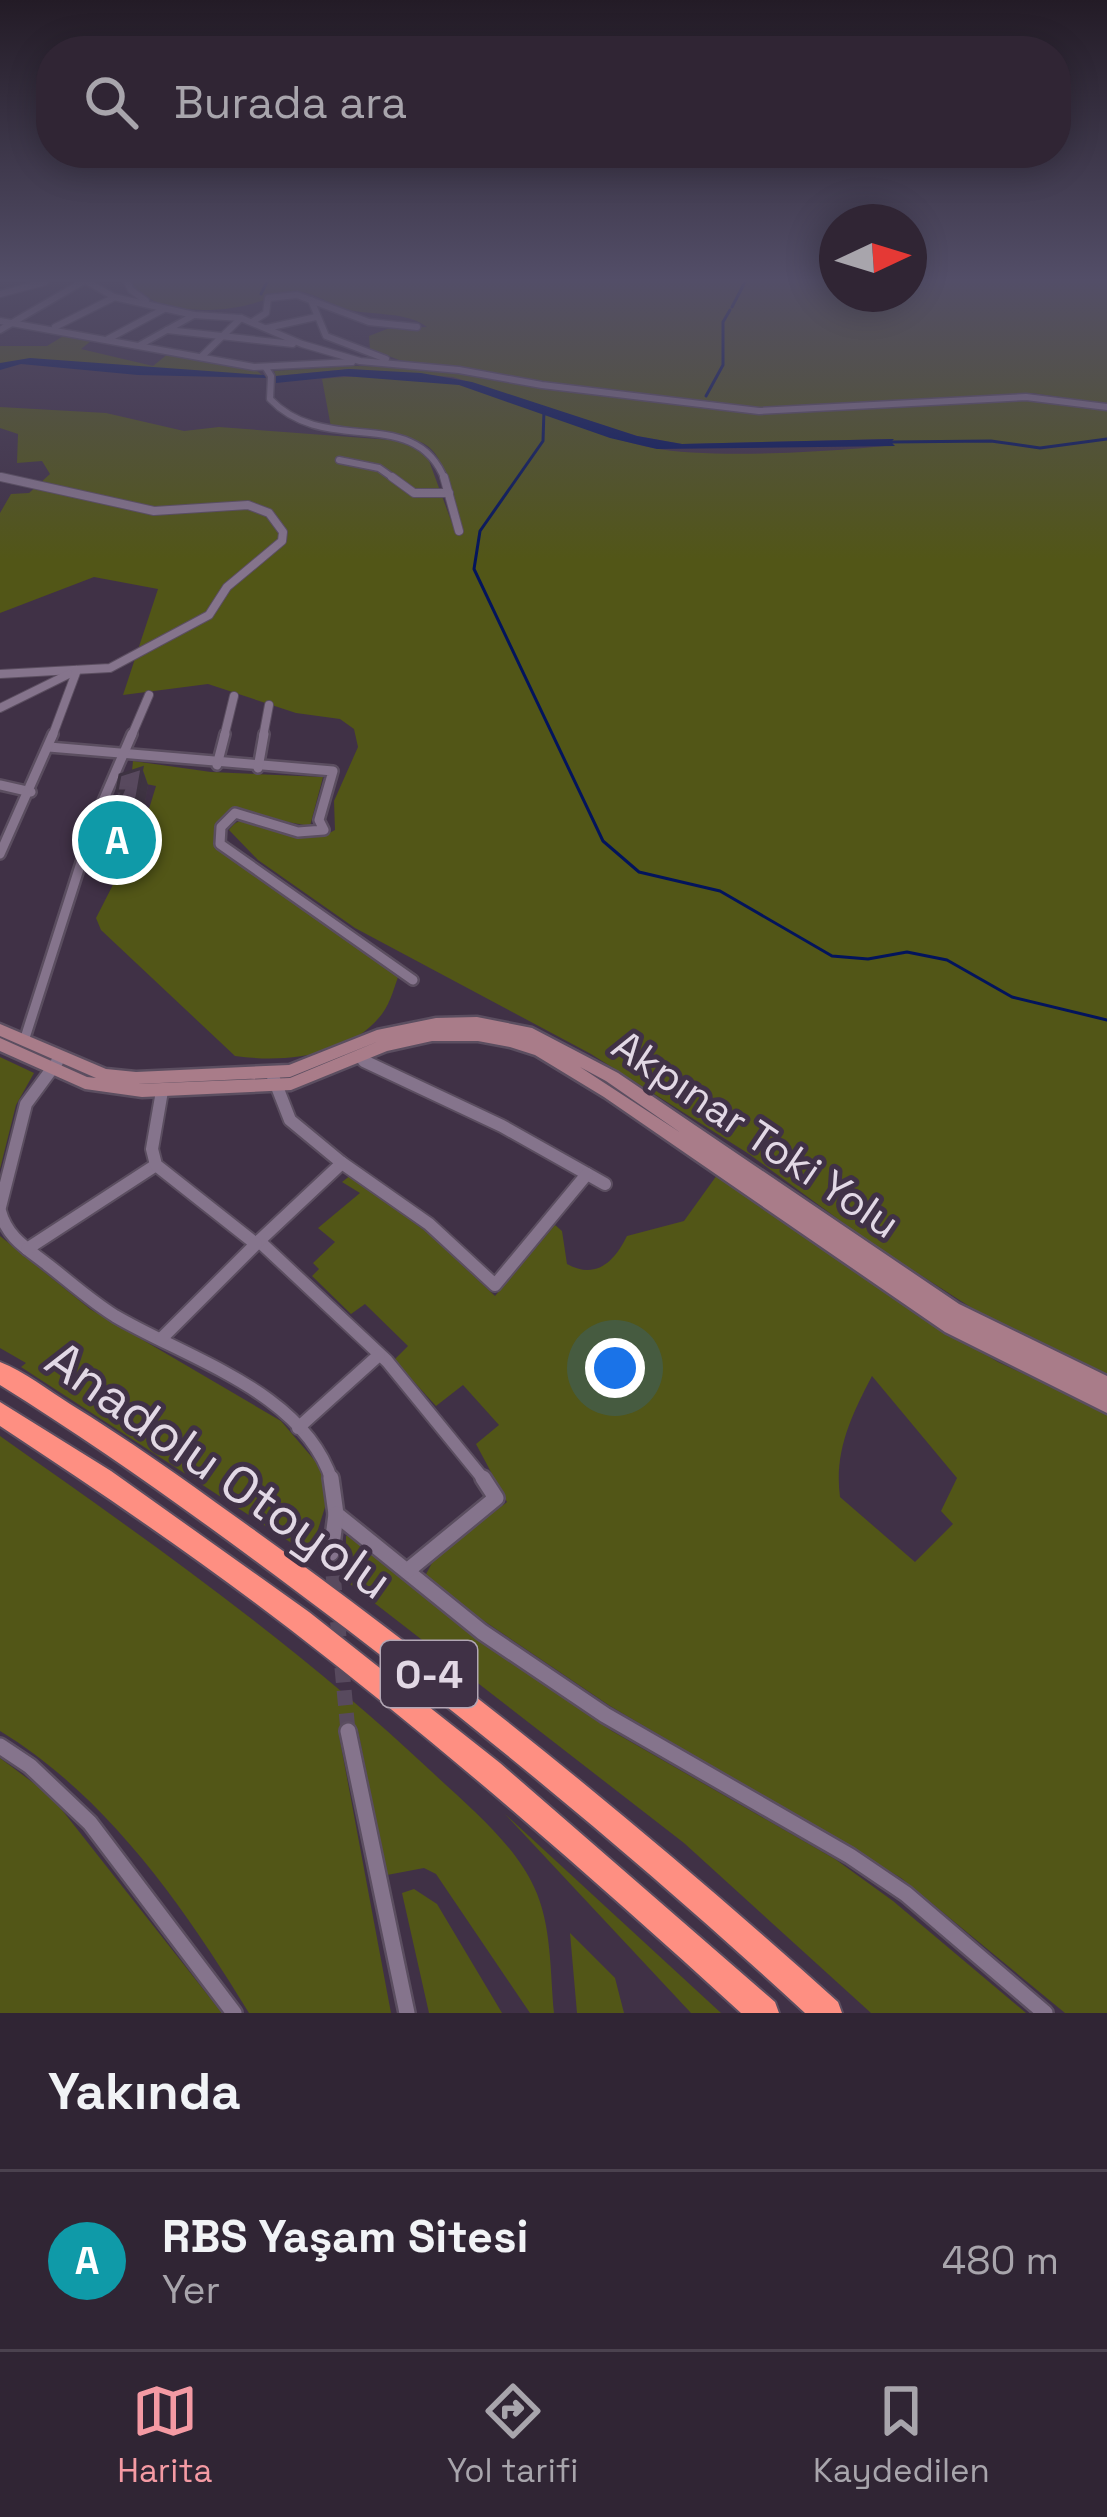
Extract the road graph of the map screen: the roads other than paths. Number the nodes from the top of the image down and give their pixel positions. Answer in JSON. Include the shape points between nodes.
{"nodes":[{"id":1,"x":268,"y":372,"type":"edge"},
{"id":2,"x":452,"y":372,"type":"edge"},
{"id":3,"x":1107,"y":407,"type":"edge"},
{"id":4,"x":339,"y":460,"type":"dead end"},
{"id":5,"x":0,"y":477,"type":"edge"},
{"id":6,"x":449,"y":493,"type":"junction"},
{"id":7,"x":459,"y":531,"type":"dead end"},
{"id":8,"x":77,"y":670,"type":"junction"},
{"id":9,"x":0,"y":674,"type":"edge"},
{"id":10,"x":149,"y":695,"type":"dead end"},
{"id":11,"x":234,"y":696,"type":"dead end"},
{"id":12,"x":268,"y":705,"type":"dead end"},
{"id":13,"x":0,"y":708,"type":"edge"},
{"id":14,"x":49,"y":747,"type":"junction"},
{"id":15,"x":124,"y":756,"type":"junction"},
{"id":16,"x":217,"y":765,"type":"junction"},
{"id":17,"x":258,"y":768,"type":"junction"},
{"id":18,"x":0,"y":784,"type":"edge"},
{"id":19,"x":31,"y":792,"type":"junction"},
{"id":20,"x":0,"y":854,"type":"edge"},
{"id":21,"x":413,"y":980,"type":"dead end"},
{"id":22,"x":0,"y":1030,"type":"edge"},
{"id":23,"x":23,"y":1041,"type":"junction"},
{"id":24,"x":0,"y":1044,"type":"edge"},
{"id":25,"x":350,"y":1053,"type":"junction"},
{"id":26,"x":56,"y":1063,"type":"junction"},
{"id":27,"x":273,"y":1080,"type":"junction"},
{"id":28,"x":162,"y":1090,"type":"junction"},
{"id":29,"x":342,"y":1163,"type":"junction"},
{"id":30,"x":156,"y":1165,"type":"junction"},
{"id":31,"x":587,"y":1174,"type":"junction"},
{"id":32,"x":605,"y":1184,"type":"dead end"},
{"id":33,"x":0,"y":1209,"type":"edge"},
{"id":34,"x":257,"y":1242,"type":"junction"},
{"id":35,"x":27,"y":1249,"type":"junction"},
{"id":36,"x":161,"y":1340,"type":"junction"},
{"id":37,"x":379,"y":1355,"type":"junction"},
{"id":38,"x":0,"y":1373,"type":"edge"},
{"id":39,"x":1107,"y":1386,"type":"edge"},
{"id":40,"x":1107,"y":1404,"type":"edge"},
{"id":41,"x":0,"y":1413,"type":"edge"},
{"id":42,"x":298,"y":1428,"type":"junction"},
{"id":43,"x":336,"y":1514,"type":"junction"},
{"id":44,"x":331,"y":1553,"type":"tunnel mouth"},
{"id":45,"x":407,"y":1571,"type":"junction"},
{"id":46,"x":348,"y":1731,"type":"tunnel mouth"},
{"id":47,"x":0,"y":1746,"type":"edge"},
{"id":48,"x":234,"y":2013,"type":"edge"},
{"id":49,"x":407,"y":2013,"type":"edge"},
{"id":50,"x":764,"y":2013,"type":"edge"},
{"id":51,"x":827,"y":2013,"type":"edge"},
{"id":52,"x":1046,"y":2013,"type":"edge"}],
"edges":[{"from":1,"to":6,"type":"street","via":[[270,399],[282,412],[324,430],[416,441],[435,458]]},
{"from":2,"to":3,"type":"street","via":[[759,411],[1026,397]]},
{"from":4,"to":6,"type":"street","via":[[388,472],[414,493]]},
{"from":5,"to":8,"type":"street","via":[[154,511],[248,505],[269,513],[284,532],[209,615],[110,668]]},
{"from":6,"to":7,"type":"street"},
{"from":8,"to":9,"type":"street"},
{"from":8,"to":13,"type":"street"},
{"from":8,"to":14,"type":"street"},
{"from":10,"to":15,"type":"street"},
{"from":11,"to":16,"type":"street"},
{"from":12,"to":17,"type":"street"},
{"from":14,"to":15,"type":"street"},
{"from":14,"to":19,"type":"street"},
{"from":15,"to":16,"type":"street"},
{"from":15,"to":23,"type":"street","via":[[94,822]]},
{"from":16,"to":17,"type":"street"},
{"from":17,"to":21,"type":"street","via":[[333,771],[319,820],[324,830],[302,834],[237,813],[219,829],[220,844]]},
{"from":18,"to":19,"type":"street"},
{"from":19,"to":20,"type":"street"},
{"from":22,"to":23,"type":"main road"},
{"from":23,"to":26,"type":"main road"},
{"from":24,"to":26,"type":"main road"},
{"from":25,"to":27,"type":"main road","via":[[308,1080]]},
{"from":25,"to":31,"type":"street"},
{"from":25,"to":39,"type":"main road","name":"Akpınar Toki Yolu","via":[[398,1030],[456,1023],[540,1038],[721,1148],[953,1310]]},
{"from":25,"to":40,"type":"main road","name":"Akpınar Toki Yolu","via":[[448,1034],[495,1037],[540,1052],[714,1160],[951,1326]]},
{"from":26,"to":27,"type":"main road","via":[[119,1078]]},
{"from":26,"to":28,"type":"main road","via":[[107,1089]]},
{"from":26,"to":33,"type":"street","via":[[22,1115]]},
{"from":27,"to":28,"type":"main road"},
{"from":27,"to":29,"type":"street","via":[[299,1130]]},
{"from":28,"to":30,"type":"street"},
{"from":29,"to":31,"type":"street","via":[[430,1224],[495,1286]]},
{"from":29,"to":34,"type":"street"},
{"from":30,"to":34,"type":"street"},
{"from":30,"to":35,"type":"street"},
{"from":31,"to":32,"type":"street"},
{"from":33,"to":35,"type":"street","via":[[8,1233]]},
{"from":34,"to":36,"type":"street"},
{"from":34,"to":37,"type":"street"},
{"from":35,"to":36,"type":"street","via":[[116,1317]]},
{"from":36,"to":42,"type":"street","via":[[261,1396]]},
{"from":37,"to":42,"type":"street"},
{"from":37,"to":45,"type":"street","via":[[469,1454],[496,1498]]},
{"from":38,"to":51,"type":"highway","name":"Anadolu Otoyolu","number":"O-4","via":[[210,1513],[448,1688]]},
{"from":41,"to":50,"type":"highway","name":"Anadolu Otoyolu","number":"O-4","via":[[375,1676],[524,1797]]},
{"from":42,"to":43,"type":"street","via":[[336,1479]]},
{"from":43,"to":44,"type":"street"},
{"from":43,"to":45,"type":"street"},
{"from":45,"to":52,"type":"street","via":[[605,1715],[906,1894]]},
{"from":46,"to":49,"type":"street"},
{"from":47,"to":48,"type":"street","via":[[67,1797]]}]}
